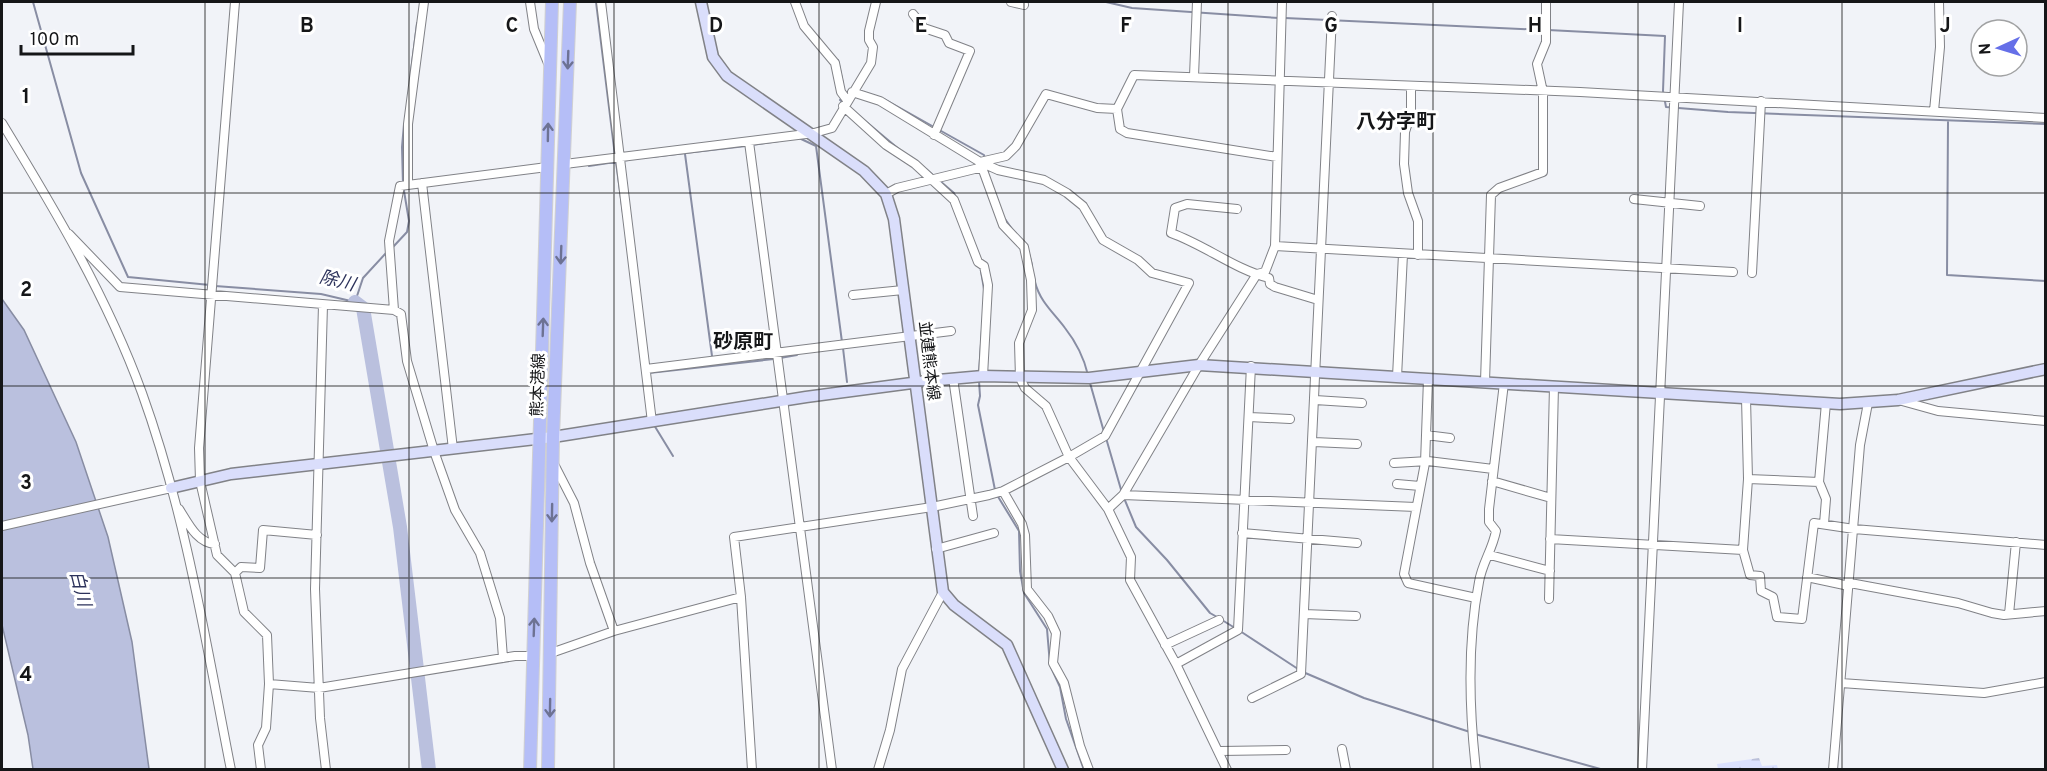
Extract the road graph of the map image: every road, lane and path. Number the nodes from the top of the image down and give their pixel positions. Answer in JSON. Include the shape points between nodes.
{"nodes":[{"id":1,"x":235,"y":2,"type":"edge"},
{"id":2,"x":424,"y":2,"type":"edge"},
{"id":3,"x":530,"y":2,"type":"edge"},
{"id":4,"x":552,"y":2,"type":"edge"},
{"id":5,"x":570,"y":2,"type":"edge"},
{"id":6,"x":601,"y":2,"type":"edge"},
{"id":7,"x":701,"y":2,"type":"edge"},
{"id":8,"x":795,"y":2,"type":"edge"},
{"id":9,"x":876,"y":2,"type":"edge"},
{"id":10,"x":1011,"y":2,"type":"edge"},
{"id":11,"x":1197,"y":2,"type":"edge"},
{"id":12,"x":1281,"y":2,"type":"edge"},
{"id":13,"x":1546,"y":2,"type":"edge"},
{"id":14,"x":1679,"y":2,"type":"edge"},
{"id":15,"x":1939,"y":2,"type":"edge"},
{"id":16,"x":1024,"y":5,"type":"dead end"},
{"id":17,"x":913,"y":14,"type":"dead end"},
{"id":18,"x":1332,"y":16,"type":"dead end"},
{"id":19,"x":550,"y":68,"type":"junction"},
{"id":20,"x":1194,"y":76,"type":"junction"},
{"id":21,"x":1278,"y":80,"type":"junction"},
{"id":22,"x":1329,"y":82,"type":"junction"},
{"id":23,"x":1411,"y":86,"type":"junction"},
{"id":24,"x":1543,"y":92,"type":"junction"},
{"id":25,"x":1675,"y":98,"type":"junction"},
{"id":26,"x":847,"y":99,"type":"junction"},
{"id":27,"x":1760,"y":105,"type":"junction"},
{"id":28,"x":1117,"y":109,"type":"junction"},
{"id":29,"x":1934,"y":111,"type":"junction"},
{"id":30,"x":2046,"y":118,"type":"edge"},
{"id":31,"x":2,"y":123,"type":"edge"},
{"id":32,"x":807,"y":134,"type":"junction"},
{"id":33,"x":934,"y":135,"type":"junction"},
{"id":34,"x":749,"y":141,"type":"junction"},
{"id":35,"x":620,"y":157,"type":"junction"},
{"id":36,"x":1277,"y":157,"type":"junction"},
{"id":37,"x":565,"y":164,"type":"junction"},
{"id":38,"x":981,"y":164,"type":"junction"},
{"id":39,"x":548,"y":167,"type":"junction"},
{"id":40,"x":932,"y":179,"type":"junction"},
{"id":41,"x":422,"y":183,"type":"junction"},
{"id":42,"x":408,"y":184,"type":"junction"},
{"id":43,"x":886,"y":194,"type":"junction"},
{"id":44,"x":1634,"y":199,"type":"dead end"},
{"id":45,"x":1671,"y":204,"type":"junction"},
{"id":46,"x":1700,"y":206,"type":"dead end"},
{"id":47,"x":1238,"y":209,"type":"dead end"},
{"id":48,"x":69,"y":234,"type":"junction"},
{"id":49,"x":1275,"y":246,"type":"junction"},
{"id":50,"x":1322,"y":250,"type":"junction"},
{"id":51,"x":1403,"y":254,"type":"junction"},
{"id":52,"x":1418,"y":255,"type":"junction"},
{"id":53,"x":1491,"y":258,"type":"junction"},
{"id":54,"x":1668,"y":268,"type":"junction"},
{"id":55,"x":1733,"y":272,"type":"dead end"},
{"id":56,"x":1752,"y":273,"type":"dead end"},
{"id":57,"x":1257,"y":274,"type":"junction"},
{"id":58,"x":903,"y":290,"type":"junction"},
{"id":59,"x":853,"y":295,"type":"dead end"},
{"id":60,"x":210,"y":296,"type":"junction"},
{"id":61,"x":1318,"y":300,"type":"junction"},
{"id":62,"x":322,"y":304,"type":"junction"},
{"id":63,"x":394,"y":310,"type":"junction"},
{"id":64,"x":951,"y":331,"type":"dead end"},
{"id":65,"x":909,"y":336,"type":"junction"},
{"id":66,"x":778,"y":352,"type":"junction"},
{"id":67,"x":1199,"y":365,"type":"junction"},
{"id":68,"x":1251,"y":366,"type":"junction"},
{"id":69,"x":646,"y":369,"type":"junction"},
{"id":70,"x":2046,"y":369,"type":"edge"},
{"id":71,"x":1315,"y":370,"type":"junction"},
{"id":72,"x":1139,"y":372,"type":"junction"},
{"id":73,"x":983,"y":376,"type":"junction"},
{"id":74,"x":1397,"y":377,"type":"junction"},
{"id":75,"x":953,"y":378,"type":"junction"},
{"id":76,"x":1020,"y":378,"type":"junction"},
{"id":77,"x":1428,"y":379,"type":"junction"},
{"id":78,"x":915,"y":382,"type":"junction"},
{"id":79,"x":1485,"y":382,"type":"junction"},
{"id":80,"x":1504,"y":384,"type":"junction"},
{"id":81,"x":1554,"y":386,"type":"junction"},
{"id":82,"x":1661,"y":393,"type":"junction"},
{"id":83,"x":1746,"y":398,"type":"junction"},
{"id":84,"x":1315,"y":400,"type":"junction"},
{"id":85,"x":1898,"y":400,"type":"junction"},
{"id":86,"x":784,"y":401,"type":"junction"},
{"id":87,"x":1362,"y":403,"type":"dead end"},
{"id":88,"x":1826,"y":403,"type":"junction"},
{"id":89,"x":1868,"y":403,"type":"junction"},
{"id":90,"x":1249,"y":417,"type":"junction"},
{"id":91,"x":1290,"y":419,"type":"dead end"},
{"id":92,"x":2046,"y":421,"type":"edge"},
{"id":93,"x":652,"y":422,"type":"junction"},
{"id":94,"x":1426,"y":435,"type":"junction"},
{"id":95,"x":553,"y":437,"type":"junction"},
{"id":96,"x":1450,"y":438,"type":"dead end"},
{"id":97,"x":540,"y":439,"type":"junction"},
{"id":98,"x":1314,"y":442,"type":"junction"},
{"id":99,"x":1357,"y":444,"type":"dead end"},
{"id":100,"x":453,"y":449,"type":"junction"},
{"id":101,"x":434,"y":451,"type":"junction"},
{"id":102,"x":1070,"y":457,"type":"junction"},
{"id":103,"x":553,"y":463,"type":"junction"},
{"id":104,"x":1394,"y":463,"type":"dead end"},
{"id":105,"x":1425,"y":463,"type":"junction"},
{"id":106,"x":319,"y":465,"type":"junction"},
{"id":107,"x":1493,"y":469,"type":"junction"},
{"id":108,"x":1748,"y":479,"type":"junction"},
{"id":109,"x":200,"y":481,"type":"junction"},
{"id":110,"x":1492,"y":481,"type":"junction"},
{"id":111,"x":1819,"y":482,"type":"junction"},
{"id":112,"x":1397,"y":484,"type":"dead end"},
{"id":113,"x":1420,"y":486,"type":"junction"},
{"id":114,"x":171,"y":488,"type":"junction"},
{"id":115,"x":1003,"y":491,"type":"junction"},
{"id":116,"x":1123,"y":495,"type":"junction"},
{"id":117,"x":970,"y":498,"type":"junction"},
{"id":118,"x":1551,"y":498,"type":"junction"},
{"id":119,"x":1245,"y":500,"type":"junction"},
{"id":120,"x":1311,"y":502,"type":"junction"},
{"id":121,"x":175,"y":504,"type":"junction"},
{"id":122,"x":932,"y":507,"type":"junction"},
{"id":123,"x":1416,"y":507,"type":"junction"},
{"id":124,"x":1107,"y":509,"type":"junction"},
{"id":125,"x":973,"y":516,"type":"dead end"},
{"id":126,"x":1824,"y":524,"type":"junction"},
{"id":127,"x":2,"y":526,"type":"edge"},
{"id":128,"x":801,"y":526,"type":"junction"},
{"id":129,"x":1854,"y":529,"type":"junction"},
{"id":130,"x":994,"y":533,"type":"dead end"},
{"id":131,"x":1242,"y":533,"type":"junction"},
{"id":132,"x":317,"y":535,"type":"junction"},
{"id":133,"x":1308,"y":538,"type":"junction"},
{"id":134,"x":1550,"y":539,"type":"junction"},
{"id":135,"x":2016,"y":542,"type":"junction"},
{"id":136,"x":1357,"y":543,"type":"dead end"},
{"id":137,"x":214,"y":544,"type":"junction"},
{"id":138,"x":1653,"y":544,"type":"junction"},
{"id":139,"x":2046,"y":545,"type":"edge"},
{"id":140,"x":936,"y":549,"type":"junction"},
{"id":141,"x":1743,"y":550,"type":"junction"},
{"id":142,"x":1490,"y":555,"type":"junction"},
{"id":143,"x":1550,"y":571,"type":"junction"},
{"id":144,"x":235,"y":573,"type":"junction"},
{"id":145,"x":1808,"y":578,"type":"junction"},
{"id":146,"x":1850,"y":584,"type":"junction"},
{"id":147,"x":943,"y":592,"type":"junction"},
{"id":148,"x":741,"y":597,"type":"junction"},
{"id":149,"x":1476,"y":598,"type":"junction"},
{"id":150,"x":1549,"y":599,"type":"dead end"},
{"id":151,"x":2046,"y":611,"type":"edge"},
{"id":152,"x":1304,"y":614,"type":"junction"},
{"id":153,"x":2009,"y":614,"type":"junction"},
{"id":154,"x":1356,"y":616,"type":"dead end"},
{"id":155,"x":1220,"y":620,"type":"dead end"},
{"id":156,"x":614,"y":631,"type":"junction"},
{"id":157,"x":1166,"y":645,"type":"junction"},
{"id":158,"x":551,"y":653,"type":"junction"},
{"id":159,"x":533,"y":656,"type":"junction"},
{"id":160,"x":503,"y":658,"type":"junction"},
{"id":161,"x":1176,"y":664,"type":"junction"},
{"id":162,"x":2046,"y":682,"type":"edge"},
{"id":163,"x":1841,"y":683,"type":"junction"},
{"id":164,"x":269,"y":684,"type":"junction"},
{"id":165,"x":319,"y":688,"type":"junction"},
{"id":166,"x":1252,"y":698,"type":"dead end"},
{"id":167,"x":1342,"y":749,"type":"dead end"},
{"id":168,"x":1286,"y":750,"type":"dead end"},
{"id":169,"x":1220,"y":752,"type":"junction"},
{"id":170,"x":231,"y":770,"type":"edge"},
{"id":171,"x":261,"y":770,"type":"edge"},
{"id":172,"x":326,"y":770,"type":"edge"},
{"id":173,"x":530,"y":770,"type":"edge"},
{"id":174,"x":548,"y":770,"type":"edge"},
{"id":175,"x":752,"y":770,"type":"edge"},
{"id":176,"x":832,"y":770,"type":"edge"},
{"id":177,"x":878,"y":770,"type":"edge"},
{"id":178,"x":1063,"y":770,"type":"edge"},
{"id":179,"x":1089,"y":770,"type":"edge"},
{"id":180,"x":1227,"y":770,"type":"edge"},
{"id":181,"x":1346,"y":770,"type":"edge"},
{"id":182,"x":1476,"y":770,"type":"edge"},
{"id":183,"x":1642,"y":770,"type":"edge"},
{"id":184,"x":1833,"y":770,"type":"edge"}],
"edges":[{"from":1,"to":60,"type":"street"},
{"from":2,"to":42,"type":"street","via":[[408,124]]},
{"from":3,"to":19,"type":"street","via":[[534,29]]},
{"from":4,"to":19,"type":"main road","name":"熊本港線"},
{"from":5,"to":37,"type":"main road","name":"熊本港線","one_way":true},
{"from":6,"to":35,"type":"street"},
{"from":7,"to":32,"type":"street","name":"並建熊本線","via":[[708,41],[719,67],[732,81]]},
{"from":8,"to":26,"type":"street","via":[[804,26],[835,63],[841,92]]},
{"from":9,"to":26,"type":"street","via":[[869,31],[871,63]]},
{"from":10,"to":16,"type":"street"},
{"from":11,"to":20,"type":"street"},
{"from":12,"to":21,"type":"street"},
{"from":13,"to":24,"type":"street","via":[[1546,42],[1537,64]]},
{"from":14,"to":25,"type":"street"},
{"from":15,"to":29,"type":"street","via":[[1940,47]]},
{"from":17,"to":33,"type":"street","via":[[924,28],[945,35],[949,43],[970,51]]},
{"from":18,"to":22,"type":"street"},
{"from":39,"to":19,"type":"main road","name":"熊本港線","one_way":true},
{"from":20,"to":21,"type":"street"},
{"from":20,"to":28,"type":"street","via":[[1134,75]]},
{"from":21,"to":22,"type":"street"},
{"from":21,"to":36,"type":"street"},
{"from":22,"to":23,"type":"street"},
{"from":22,"to":50,"type":"street"},
{"from":23,"to":24,"type":"street"},
{"from":23,"to":52,"type":"street","via":[[1404,164],[1408,193],[1418,221]]},
{"from":24,"to":25,"type":"street"},
{"from":24,"to":53,"type":"street","via":[[1543,172],[1499,188],[1491,195]]},
{"from":25,"to":27,"type":"street"},
{"from":25,"to":45,"type":"street"},
{"from":26,"to":32,"type":"street","via":[[834,127]]},
{"from":26,"to":33,"type":"street","via":[[880,101]]},
{"from":26,"to":40,"type":"street","via":[[886,145]]},
{"from":27,"to":29,"type":"street"},
{"from":27,"to":56,"type":"street"},
{"from":28,"to":36,"type":"street","via":[[1120,129],[1127,133]]},
{"from":28,"to":38,"type":"street","via":[[1046,94],[1016,146],[1005,156]]},
{"from":29,"to":30,"type":"street"},
{"from":31,"to":48,"type":"street"},
{"from":32,"to":34,"type":"street"},
{"from":32,"to":43,"type":"street","name":"並建熊本線","via":[[864,171]]},
{"from":33,"to":38,"type":"street"},
{"from":34,"to":35,"type":"street"},
{"from":34,"to":66,"type":"street"},
{"from":35,"to":37,"type":"street"},
{"from":35,"to":69,"type":"street"},
{"from":36,"to":49,"type":"street"},
{"from":37,"to":39,"type":"street"},
{"from":37,"to":95,"type":"main road","name":"熊本港線","one_way":true},
{"from":38,"to":40,"type":"street"},
{"from":38,"to":72,"type":"street","via":[[1044,180],[1068,193],[1083,206],[1103,240],[1152,273],[1188,283]]},
{"from":38,"to":76,"type":"street","via":[[1003,225],[1024,247],[1031,280],[1032,310],[1019,344]]},
{"from":39,"to":41,"type":"street"},
{"from":97,"to":39,"type":"main road","name":"熊本港線","one_way":true},
{"from":40,"to":43,"type":"street"},
{"from":40,"to":73,"type":"street","via":[[954,200],[978,262],[984,266],[988,285]]},
{"from":41,"to":42,"type":"street"},
{"from":41,"to":100,"type":"street"},
{"from":42,"to":63,"type":"street","via":[[400,186],[389,241]]},
{"from":43,"to":58,"type":"street","name":"並建熊本線"},
{"from":44,"to":45,"type":"street"},
{"from":45,"to":46,"type":"street"},
{"from":45,"to":54,"type":"street"},
{"from":47,"to":57,"type":"street","via":[[1187,204],[1175,208],[1171,233],[1197,242]]},
{"from":48,"to":60,"type":"street","via":[[120,287]]},
{"from":48,"to":114,"type":"street","via":[[125,351]]},
{"from":49,"to":50,"type":"street"},
{"from":49,"to":57,"type":"street","via":[[1264,272]]},
{"from":50,"to":51,"type":"street"},
{"from":50,"to":61,"type":"street"},
{"from":51,"to":52,"type":"street"},
{"from":51,"to":74,"type":"street"},
{"from":52,"to":53,"type":"street"},
{"from":53,"to":54,"type":"street"},
{"from":53,"to":79,"type":"street"},
{"from":54,"to":55,"type":"street"},
{"from":54,"to":82,"type":"street"},
{"from":57,"to":61,"type":"street","via":[[1269,278],[1275,287]]},
{"from":57,"to":67,"type":"street"},
{"from":58,"to":59,"type":"street"},
{"from":58,"to":65,"type":"street","name":"並建熊本線"},
{"from":60,"to":62,"type":"street"},
{"from":60,"to":109,"type":"street"},
{"from":61,"to":71,"type":"street"},
{"from":62,"to":63,"type":"street"},
{"from":62,"to":106,"type":"street"},
{"from":63,"to":101,"type":"street","via":[[401,314],[406,360]]},
{"from":64,"to":65,"type":"street"},
{"from":65,"to":66,"type":"street"},
{"from":65,"to":78,"type":"street","name":"並建熊本線"},
{"from":66,"to":69,"type":"street"},
{"from":66,"to":86,"type":"street"},
{"from":67,"to":68,"type":"street"},
{"from":67,"to":72,"type":"street"},
{"from":67,"to":116,"type":"street"},
{"from":68,"to":71,"type":"street"},
{"from":68,"to":90,"type":"street"},
{"from":69,"to":93,"type":"street"},
{"from":70,"to":85,"type":"street"},
{"from":71,"to":74,"type":"street"},
{"from":71,"to":84,"type":"street"},
{"from":72,"to":76,"type":"street","via":[[1077,379]]},
{"from":72,"to":102,"type":"street","via":[[1105,436]]},
{"from":73,"to":75,"type":"street"},
{"from":73,"to":76,"type":"street"},
{"from":74,"to":77,"type":"street"},
{"from":75,"to":78,"type":"street"},
{"from":75,"to":117,"type":"street"},
{"from":76,"to":102,"type":"street","via":[[1024,388],[1046,406]]},
{"from":77,"to":79,"type":"street"},
{"from":77,"to":94,"type":"street"},
{"from":78,"to":86,"type":"street"},
{"from":78,"to":122,"type":"street","name":"並建熊本線"},
{"from":79,"to":80,"type":"street"},
{"from":80,"to":81,"type":"street"},
{"from":80,"to":107,"type":"street"},
{"from":81,"to":82,"type":"street"},
{"from":81,"to":118,"type":"street"},
{"from":82,"to":83,"type":"street"},
{"from":82,"to":138,"type":"street"},
{"from":83,"to":88,"type":"street"},
{"from":83,"to":108,"type":"street"},
{"from":84,"to":87,"type":"street"},
{"from":84,"to":98,"type":"street"},
{"from":85,"to":89,"type":"street"},
{"from":85,"to":92,"type":"street","via":[[1938,411]]},
{"from":86,"to":93,"type":"street"},
{"from":86,"to":128,"type":"street"},
{"from":88,"to":89,"type":"street"},
{"from":88,"to":111,"type":"street"},
{"from":89,"to":129,"type":"street","via":[[1860,445]]},
{"from":90,"to":91,"type":"street"},
{"from":90,"to":119,"type":"street"},
{"from":93,"to":95,"type":"street"},
{"from":94,"to":96,"type":"street"},
{"from":94,"to":105,"type":"street"},
{"from":95,"to":97,"type":"street"},
{"from":95,"to":103,"type":"main road","name":"熊本港線"},
{"from":97,"to":100,"type":"street"},
{"from":159,"to":97,"type":"main road","name":"熊本港線","one_way":true},
{"from":98,"to":99,"type":"street"},
{"from":98,"to":120,"type":"street"},
{"from":100,"to":101,"type":"street"},
{"from":101,"to":106,"type":"street"},
{"from":101,"to":160,"type":"street","via":[[455,510],[480,553],[500,618]]},
{"from":102,"to":115,"type":"street"},
{"from":102,"to":124,"type":"street"},
{"from":103,"to":156,"type":"street","via":[[573,503]]},
{"from":103,"to":158,"type":"main road","name":"熊本港線","one_way":true},
{"from":104,"to":105,"type":"street"},
{"from":105,"to":107,"type":"street"},
{"from":105,"to":113,"type":"street"},
{"from":106,"to":109,"type":"street"},
{"from":106,"to":132,"type":"street"},
{"from":107,"to":110,"type":"street"},
{"from":108,"to":111,"type":"street"},
{"from":108,"to":141,"type":"street"},
{"from":109,"to":114,"type":"street"},
{"from":109,"to":137,"type":"street"},
{"from":110,"to":118,"type":"street"},
{"from":110,"to":142,"type":"street","via":[[1489,517],[1496,531]]},
{"from":111,"to":126,"type":"street","via":[[1826,499]]},
{"from":112,"to":113,"type":"street"},
{"from":113,"to":123,"type":"street"},
{"from":114,"to":121,"type":"street"},
{"from":114,"to":127,"type":"street"},
{"from":115,"to":117,"type":"street"},
{"from":115,"to":179,"type":"street","via":[[1025,535],[1027,589],[1056,633],[1053,663],[1064,683]]},
{"from":116,"to":119,"type":"street"},
{"from":116,"to":124,"type":"street"},
{"from":117,"to":122,"type":"street"},
{"from":117,"to":125,"type":"street"},
{"from":118,"to":134,"type":"street"},
{"from":119,"to":120,"type":"street"},
{"from":119,"to":131,"type":"street"},
{"from":120,"to":123,"type":"street"},
{"from":120,"to":133,"type":"street"},
{"from":121,"to":137,"type":"street","via":[[199,538]]},
{"from":121,"to":170,"type":"street","via":[[191,565]]},
{"from":122,"to":128,"type":"street"},
{"from":122,"to":140,"type":"street","name":"並建熊本線"},
{"from":123,"to":149,"type":"street","via":[[1406,580]]},
{"from":124,"to":157,"type":"street","via":[[1131,557],[1130,580]]},
{"from":126,"to":129,"type":"street"},
{"from":126,"to":145,"type":"street","via":[[1814,523]]},
{"from":128,"to":148,"type":"street","via":[[734,537]]},
{"from":128,"to":176,"type":"street"},
{"from":129,"to":135,"type":"street"},
{"from":129,"to":146,"type":"street"},
{"from":130,"to":140,"type":"street"},
{"from":131,"to":133,"type":"street"},
{"from":131,"to":161,"type":"street","via":[[1238,630]]},
{"from":132,"to":144,"type":"street","via":[[264,530],[260,568],[241,567]]},
{"from":132,"to":165,"type":"street"},
{"from":133,"to":136,"type":"street"},
{"from":133,"to":152,"type":"street"},
{"from":134,"to":138,"type":"street"},
{"from":134,"to":143,"type":"street"},
{"from":135,"to":139,"type":"street"},
{"from":135,"to":153,"type":"street"},
{"from":137,"to":144,"type":"street","via":[[221,561]]},
{"from":138,"to":141,"type":"street"},
{"from":138,"to":183,"type":"street"},
{"from":140,"to":147,"type":"street","name":"並建熊本線"},
{"from":141,"to":145,"type":"street","via":[[1747,571],[1760,576],[1761,591],[1773,597],[1778,617],[1803,617]]},
{"from":142,"to":143,"type":"street"},
{"from":142,"to":149,"type":"street","via":[[1484,560]]},
{"from":143,"to":150,"type":"street"},
{"from":144,"to":164,"type":"street","via":[[244,612],[267,635]]},
{"from":145,"to":146,"type":"street"},
{"from":146,"to":153,"type":"street"},
{"from":146,"to":163,"type":"street"},
{"from":147,"to":177,"type":"street","via":[[902,669]]},
{"from":147,"to":178,"type":"street","via":[[1006,645]]},
{"from":148,"to":156,"type":"street"},
{"from":148,"to":175,"type":"street"},
{"from":149,"to":182,"type":"street","via":[[1471,715]]},
{"from":151,"to":153,"type":"street"},
{"from":152,"to":154,"type":"street"},
{"from":152,"to":166,"type":"street","via":[[1301,674]]},
{"from":155,"to":157,"type":"street"},
{"from":156,"to":158,"type":"street"},
{"from":157,"to":161,"type":"street"},
{"from":158,"to":159,"type":"street"},
{"from":158,"to":174,"type":"main road","name":"熊本港線","one_way":true},
{"from":159,"to":160,"type":"street"},
{"from":159,"to":173,"type":"main road","name":"熊本港線"},
{"from":160,"to":165,"type":"street"},
{"from":161,"to":169,"type":"street"},
{"from":162,"to":163,"type":"street","via":[[1984,693]]},
{"from":163,"to":184,"type":"street"},
{"from":164,"to":165,"type":"street"},
{"from":164,"to":171,"type":"street","via":[[266,728],[258,745]]},
{"from":165,"to":172,"type":"street"},
{"from":167,"to":181,"type":"street"},
{"from":168,"to":169,"type":"street"},
{"from":169,"to":180,"type":"street"}]}
